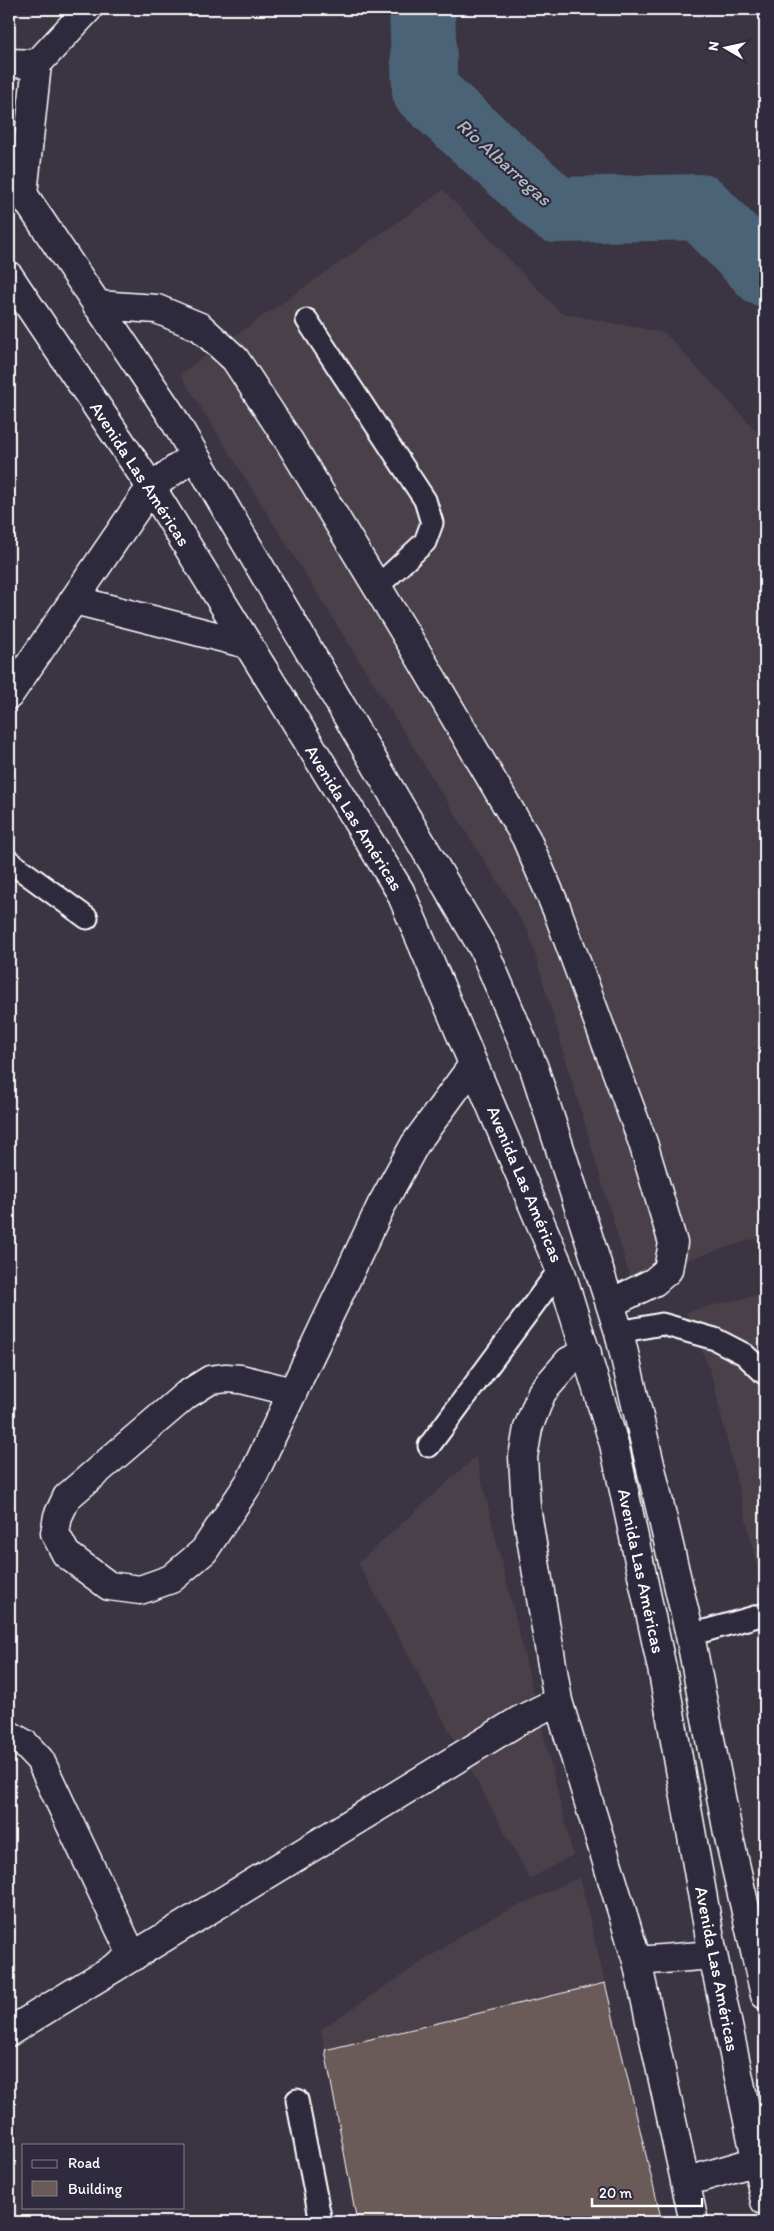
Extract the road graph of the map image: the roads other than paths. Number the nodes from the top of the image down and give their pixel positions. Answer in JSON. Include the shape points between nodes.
{"nodes":[{"id":1,"x":88,"y":9,"type":"edge"},
{"id":2,"x":9,"y":64,"type":"edge"},
{"id":3,"x":37,"y":64,"type":"junction"},
{"id":4,"x":16,"y":185,"type":"edge"},
{"id":5,"x":9,"y":276,"type":"edge"},
{"id":6,"x":97,"y":305,"type":"junction"},
{"id":7,"x":307,"y":320,"type":"dead end"},
{"id":8,"x":194,"y":456,"type":"junction"},
{"id":9,"x":151,"y":487,"type":"junction"},
{"id":10,"x":377,"y":587,"type":"junction"},
{"id":11,"x":74,"y":600,"type":"junction"},
{"id":12,"x":247,"y":644,"type":"junction"},
{"id":13,"x":9,"y":695,"type":"edge"},
{"id":14,"x":9,"y":861,"type":"edge"},
{"id":15,"x":87,"y":918,"type":"dead end"},
{"id":16,"x":473,"y":1065,"type":"junction"},
{"id":17,"x":560,"y":1268,"type":"junction"},
{"id":18,"x":611,"y":1304,"type":"junction"},
{"id":19,"x":619,"y":1332,"type":"junction"},
{"id":20,"x":587,"y":1353,"type":"junction"},
{"id":21,"x":765,"y":1374,"type":"edge"},
{"id":22,"x":294,"y":1392,"type":"junction"},
{"id":23,"x":429,"y":1446,"type":"dead end"},
{"id":24,"x":765,"y":1614,"type":"edge"},
{"id":25,"x":690,"y":1635,"type":"junction"},
{"id":26,"x":558,"y":1701,"type":"junction"},
{"id":27,"x":9,"y":1735,"type":"edge"},
{"id":28,"x":713,"y":1955,"type":"junction"},
{"id":29,"x":133,"y":1957,"type":"junction"},
{"id":30,"x":637,"y":1962,"type":"junction"},
{"id":31,"x":765,"y":1995,"type":"edge"},
{"id":32,"x":9,"y":2032,"type":"edge"},
{"id":33,"x":298,"y":2100,"type":"dead end"},
{"id":34,"x":757,"y":2161,"type":"junction"},
{"id":35,"x":685,"y":2182,"type":"junction"},
{"id":36,"x":765,"y":2202,"type":"edge"},
{"id":37,"x":321,"y":2222,"type":"edge"},
{"id":38,"x":694,"y":2222,"type":"edge"}],
"edges":[{"from":1,"to":3,"type":"street"},
{"from":2,"to":3,"type":"street"},
{"from":3,"to":4,"type":"street"},
{"from":4,"to":6,"type":"street","name":"Avenida Las Américas"},
{"from":5,"to":9,"type":"street","name":"Avenida Las Américas"},
{"from":6,"to":8,"type":"street","name":"Avenida Las Américas","via":[[170,414]]},
{"from":6,"to":10,"type":"street","via":[[157,309],[200,327],[235,359]]},
{"from":7,"to":10,"type":"lane","via":[[426,500],[432,523],[425,542]]},
{"from":8,"to":9,"type":"street"},
{"from":8,"to":18,"type":"street","name":"Avenida Las Américas","via":[[484,950],[534,1068]]},
{"from":9,"to":11,"type":"street"},
{"from":9,"to":12,"type":"street","name":"Avenida Las Américas"},
{"from":10,"to":18,"type":"street","via":[[526,838],[557,910],[643,1144],[673,1243],[668,1270],[654,1282]]},
{"from":11,"to":12,"type":"street"},
{"from":11,"to":13,"type":"street"},
{"from":12,"to":16,"type":"street","name":"Avenida Las Américas","via":[[400,891]]},
{"from":14,"to":15,"type":"lane"},
{"from":16,"to":17,"type":"street","name":"Avenida Las Américas"},
{"from":16,"to":22,"type":"street","via":[[415,1144],[381,1206]]},
{"from":17,"to":20,"type":"street","name":"Avenida Las Américas"},
{"from":17,"to":23,"type":"lane"},
{"from":18,"to":19,"type":"street","name":"Avenida Las Américas"},
{"from":19,"to":21,"type":"lane","via":[[662,1324],[715,1339],[744,1354]]},
{"from":19,"to":25,"type":"street","name":"Avenida Las Américas"},
{"from":20,"to":26,"type":"street","via":[[569,1361],[542,1392],[528,1428],[523,1457],[526,1507]]},
{"from":20,"to":28,"type":"street","name":"Avenida Las Américas","via":[[614,1444],[663,1674]]},
{"from":22,"to":22,"type":"street","via":[[226,1378],[210,1380],[186,1395],[67,1497],[58,1516],[55,1533],[66,1554],[109,1586],[140,1590],[171,1579],[204,1551],[251,1480]]},
{"from":24,"to":25,"type":"lane"},
{"from":25,"to":31,"type":"street","name":"Avenida Las Américas","via":[[728,1833]]},
{"from":26,"to":29,"type":"street","via":[[520,1720]]},
{"from":26,"to":30,"type":"street"},
{"from":27,"to":29,"type":"street","via":[[25,1744],[40,1760]]},
{"from":28,"to":30,"type":"street"},
{"from":28,"to":34,"type":"street","name":"Avenida Las Américas"},
{"from":29,"to":32,"type":"street"},
{"from":30,"to":35,"type":"street"},
{"from":33,"to":37,"type":"lane"},
{"from":34,"to":35,"type":"street"},
{"from":34,"to":36,"type":"street","name":"Avenida Las Américas"},
{"from":35,"to":38,"type":"street"}]}
